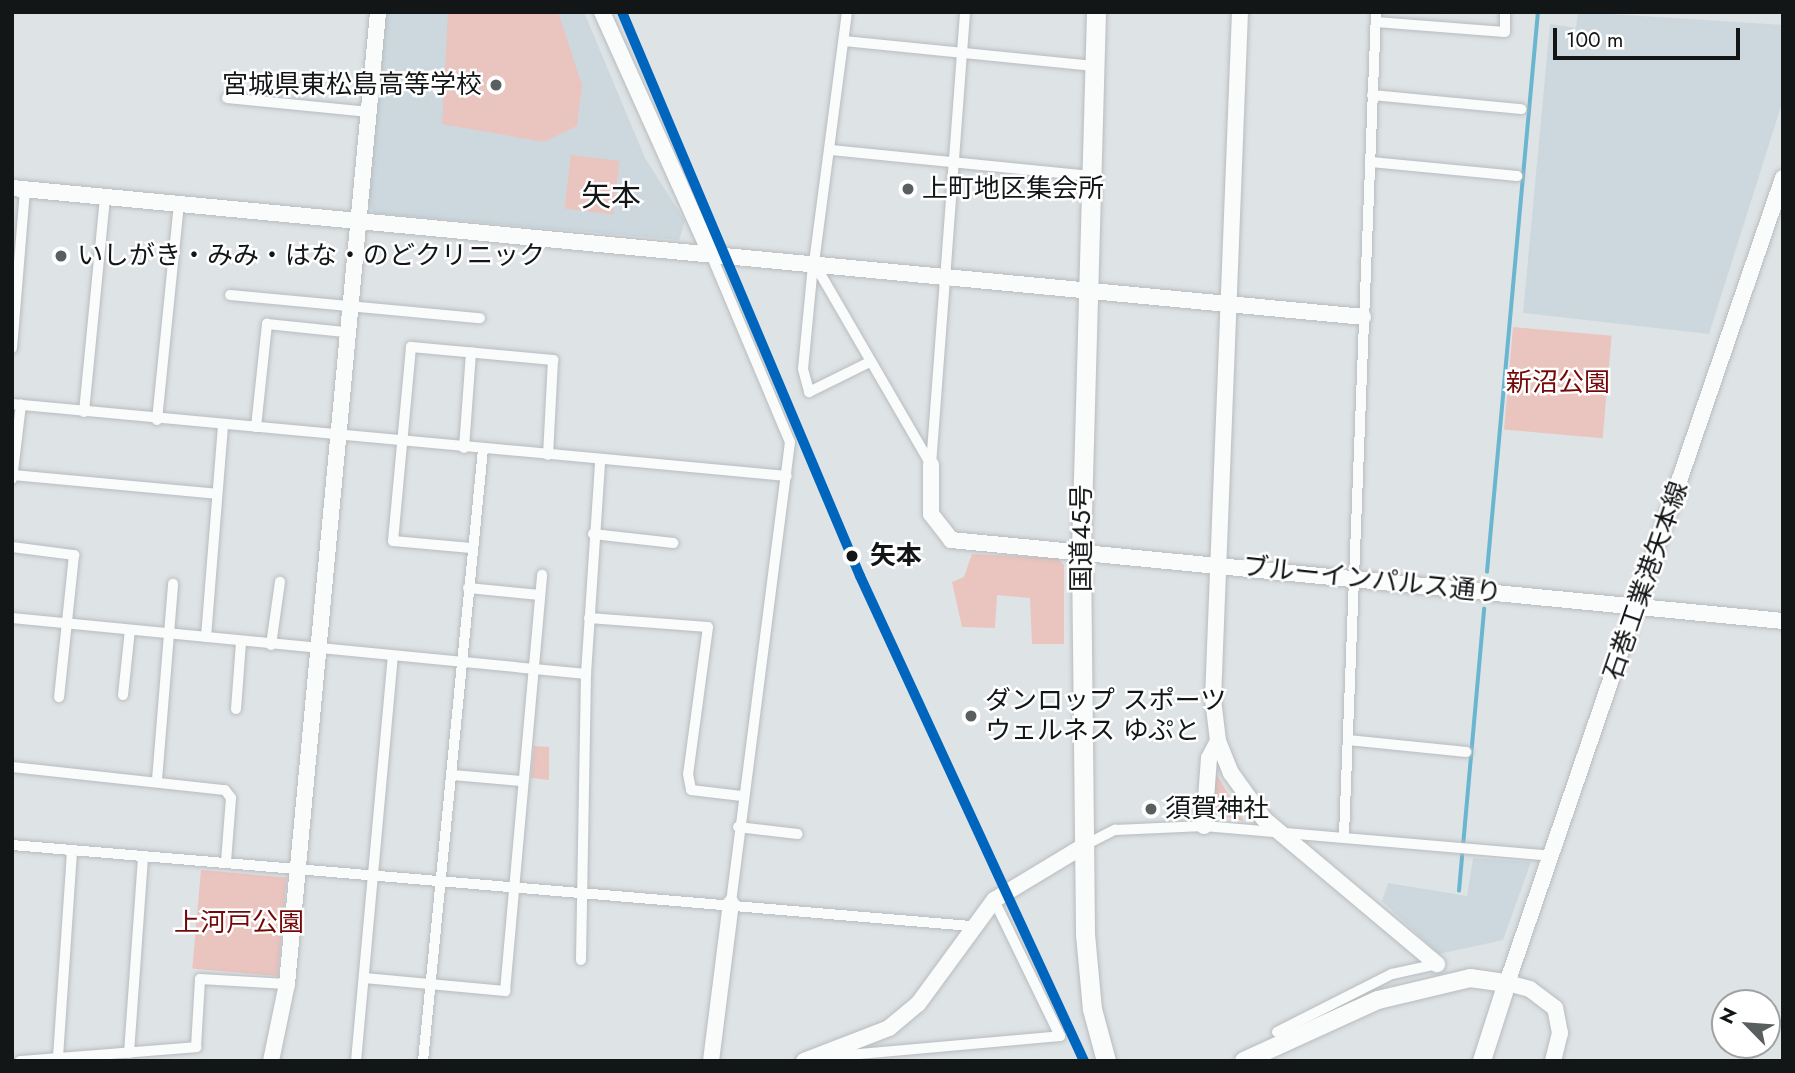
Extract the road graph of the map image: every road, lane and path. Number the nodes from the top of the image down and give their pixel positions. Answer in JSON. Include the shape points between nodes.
{"nodes":[{"id":1,"x":378,"y":12,"type":"edge"},
{"id":2,"x":602,"y":12,"type":"edge"},
{"id":3,"x":847,"y":12,"type":"edge"},
{"id":4,"x":965,"y":12,"type":"edge"},
{"id":5,"x":1096,"y":12,"type":"edge"},
{"id":6,"x":1240,"y":12,"type":"edge"},
{"id":7,"x":1505,"y":12,"type":"edge"},
{"id":8,"x":1376,"y":17,"type":"edge"},
{"id":9,"x":844,"y":41,"type":"junction"},
{"id":10,"x":961,"y":52,"type":"junction"},
{"id":11,"x":1094,"y":66,"type":"junction"},
{"id":12,"x":1372,"y":95,"type":"junction"},
{"id":13,"x":227,"y":98,"type":"dead end"},
{"id":14,"x":1521,"y":109,"type":"dead end"},
{"id":15,"x":369,"y":112,"type":"junction"},
{"id":16,"x":831,"y":150,"type":"junction"},
{"id":17,"x":955,"y":161,"type":"junction"},
{"id":18,"x":1371,"y":162,"type":"junction"},
{"id":19,"x":1091,"y":176,"type":"junction"},
{"id":20,"x":1517,"y":176,"type":"dead end"},
{"id":21,"x":1783,"y":178,"type":"edge"},
{"id":22,"x":18,"y":189,"type":"edge"},
{"id":23,"x":105,"y":197,"type":"junction"},
{"id":24,"x":179,"y":204,"type":"junction"},
{"id":25,"x":358,"y":222,"type":"junction"},
{"id":26,"x":710,"y":252,"type":"junction"},
{"id":27,"x":814,"y":263,"type":"junction"},
{"id":28,"x":948,"y":277,"type":"junction"},
{"id":29,"x":1088,"y":288,"type":"junction"},
{"id":30,"x":230,"y":295,"type":"dead end"},
{"id":31,"x":348,"y":305,"type":"junction"},
{"id":32,"x":1230,"y":305,"type":"junction"},
{"id":33,"x":1363,"y":317,"type":"junction"},
{"id":34,"x":480,"y":318,"type":"dead end"},
{"id":35,"x":345,"y":332,"type":"junction"},
{"id":36,"x":12,"y":348,"type":"edge"},
{"id":37,"x":471,"y":352,"type":"junction"},
{"id":38,"x":868,"y":363,"type":"junction"},
{"id":39,"x":17,"y":404,"type":"edge"},
{"id":40,"x":83,"y":412,"type":"junction"},
{"id":41,"x":156,"y":419,"type":"junction"},
{"id":42,"x":223,"y":427,"type":"junction"},
{"id":43,"x":256,"y":427,"type":"junction"},
{"id":44,"x":336,"y":433,"type":"junction"},
{"id":45,"x":402,"y":439,"type":"junction"},
{"id":46,"x":464,"y":448,"type":"junction"},
{"id":47,"x":483,"y":449,"type":"junction"},
{"id":48,"x":548,"y":455,"type":"junction"},
{"id":49,"x":600,"y":461,"type":"junction"},
{"id":50,"x":931,"y":465,"type":"junction"},
{"id":51,"x":787,"y":476,"type":"junction"},
{"id":52,"x":12,"y":477,"type":"edge"},
{"id":53,"x":216,"y":495,"type":"junction"},
{"id":54,"x":593,"y":534,"type":"junction"},
{"id":55,"x":673,"y":543,"type":"dead end"},
{"id":56,"x":12,"y":547,"type":"edge"},
{"id":57,"x":471,"y":548,"type":"junction"},
{"id":58,"x":1081,"y":549,"type":"junction"},
{"id":59,"x":1219,"y":563,"type":"junction"},
{"id":60,"x":542,"y":575,"type":"dead end"},
{"id":61,"x":1353,"y":579,"type":"junction"},
{"id":62,"x":280,"y":582,"type":"dead end"},
{"id":63,"x":173,"y":584,"type":"dead end"},
{"id":64,"x":468,"y":588,"type":"junction"},
{"id":65,"x":540,"y":596,"type":"junction"},
{"id":66,"x":1637,"y":608,"type":"junction"},
{"id":67,"x":12,"y":618,"type":"edge"},
{"id":68,"x":589,"y":618,"type":"junction"},
{"id":69,"x":1783,"y":621,"type":"edge"},
{"id":70,"x":65,"y":625,"type":"junction"},
{"id":71,"x":130,"y":630,"type":"junction"},
{"id":72,"x":168,"y":633,"type":"junction"},
{"id":73,"x":206,"y":637,"type":"junction"},
{"id":74,"x":241,"y":642,"type":"junction"},
{"id":75,"x":271,"y":645,"type":"junction"},
{"id":76,"x":315,"y":649,"type":"junction"},
{"id":77,"x":393,"y":657,"type":"junction"},
{"id":78,"x":463,"y":661,"type":"junction"},
{"id":79,"x":534,"y":670,"type":"junction"},
{"id":80,"x":586,"y":674,"type":"junction"},
{"id":81,"x":123,"y":695,"type":"dead end"},
{"id":82,"x":59,"y":697,"type":"dead end"},
{"id":83,"x":236,"y":709,"type":"dead end"},
{"id":84,"x":1348,"y":740,"type":"junction"},
{"id":85,"x":1218,"y":741,"type":"junction"},
{"id":86,"x":1466,"y":752,"type":"dead end"},
{"id":87,"x":12,"y":767,"type":"edge"},
{"id":88,"x":452,"y":775,"type":"junction"},
{"id":89,"x":157,"y":780,"type":"junction"},
{"id":90,"x":522,"y":781,"type":"junction"},
{"id":91,"x":742,"y":796,"type":"junction"},
{"id":92,"x":1204,"y":826,"type":"junction"},
{"id":93,"x":738,"y":827,"type":"junction"},
{"id":94,"x":798,"y":834,"type":"dead end"},
{"id":95,"x":1344,"y":835,"type":"junction"},
{"id":96,"x":1282,"y":836,"type":"junction"},
{"id":97,"x":12,"y":845,"type":"edge"},
{"id":98,"x":1085,"y":845,"type":"junction"},
{"id":99,"x":72,"y":850,"type":"junction"},
{"id":100,"x":143,"y":856,"type":"junction"},
{"id":101,"x":1550,"y":856,"type":"junction"},
{"id":102,"x":226,"y":862,"type":"junction"},
{"id":103,"x":294,"y":866,"type":"junction"},
{"id":104,"x":372,"y":872,"type":"junction"},
{"id":105,"x":444,"y":878,"type":"junction"},
{"id":106,"x":512,"y":884,"type":"junction"},
{"id":107,"x":584,"y":891,"type":"junction"},
{"id":108,"x":994,"y":900,"type":"junction"},
{"id":109,"x":731,"y":903,"type":"junction"},
{"id":110,"x":971,"y":926,"type":"junction"},
{"id":111,"x":581,"y":960,"type":"dead end"},
{"id":112,"x":1437,"y":964,"type":"joint"},
{"id":113,"x":365,"y":978,"type":"junction"},
{"id":114,"x":1507,"y":983,"type":"junction"},
{"id":115,"x":287,"y":984,"type":"junction"},
{"id":116,"x":429,"y":984,"type":"junction"},
{"id":117,"x":1277,"y":1032,"type":"dead end"},
{"id":118,"x":129,"y":1053,"type":"junction"},
{"id":119,"x":58,"y":1057,"type":"junction"},
{"id":120,"x":823,"y":1058,"type":"junction"},
{"id":121,"x":20,"y":1061,"type":"edge"},
{"id":122,"x":271,"y":1061,"type":"edge"},
{"id":123,"x":356,"y":1061,"type":"edge"},
{"id":124,"x":423,"y":1061,"type":"edge"},
{"id":125,"x":711,"y":1061,"type":"edge"},
{"id":126,"x":804,"y":1061,"type":"edge"},
{"id":127,"x":1106,"y":1061,"type":"edge"},
{"id":128,"x":1244,"y":1061,"type":"edge"},
{"id":129,"x":1482,"y":1061,"type":"edge"},
{"id":130,"x":1553,"y":1061,"type":"edge"}],
"edges":[{"from":1,"to":15,"type":"street"},
{"from":2,"to":26,"type":"street"},
{"from":3,"to":9,"type":"street"},
{"from":4,"to":10,"type":"street"},
{"from":5,"to":11,"type":"highway","name":"国道45号"},
{"from":6,"to":32,"type":"street"},
{"from":7,"to":8,"type":"street","via":[[1504,32]]},
{"from":8,"to":12,"type":"street"},
{"from":9,"to":10,"type":"street"},
{"from":9,"to":16,"type":"street"},
{"from":10,"to":11,"type":"street"},
{"from":10,"to":17,"type":"street"},
{"from":11,"to":19,"type":"highway","name":"国道45号"},
{"from":12,"to":14,"type":"street"},
{"from":12,"to":18,"type":"street"},
{"from":13,"to":15,"type":"street"},
{"from":15,"to":25,"type":"street"},
{"from":16,"to":17,"type":"street"},
{"from":16,"to":27,"type":"street"},
{"from":17,"to":19,"type":"street"},
{"from":17,"to":28,"type":"street"},
{"from":18,"to":20,"type":"street"},
{"from":18,"to":33,"type":"street"},
{"from":19,"to":29,"type":"highway","name":"国道45号"},
{"from":21,"to":66,"type":"street","name":"石巻工業港矢本線"},
{"from":22,"to":23,"type":"street"},
{"from":22,"to":36,"type":"street"},
{"from":23,"to":24,"type":"street"},
{"from":23,"to":40,"type":"street"},
{"from":24,"to":25,"type":"street"},
{"from":24,"to":41,"type":"street"},
{"from":25,"to":26,"type":"street"},
{"from":25,"to":31,"type":"street"},
{"from":26,"to":27,"type":"street"},
{"from":26,"to":51,"type":"street","via":[[783,415],[790,442]]},
{"from":27,"to":28,"type":"street"},
{"from":27,"to":38,"type":"street"},
{"from":27,"to":38,"type":"street","via":[[803,369],[809,392]]},
{"from":28,"to":29,"type":"street"},
{"from":28,"to":50,"type":"street"},
{"from":29,"to":32,"type":"street"},
{"from":29,"to":58,"type":"highway","name":"国道45号"},
{"from":30,"to":31,"type":"street"},
{"from":31,"to":34,"type":"street"},
{"from":31,"to":35,"type":"street"},
{"from":32,"to":33,"type":"street"},
{"from":32,"to":59,"type":"street"},
{"from":33,"to":61,"type":"street"},
{"from":35,"to":43,"type":"street","via":[[267,324]]},
{"from":35,"to":44,"type":"street"},
{"from":37,"to":45,"type":"street","via":[[411,347]]},
{"from":37,"to":46,"type":"street"},
{"from":37,"to":48,"type":"street","via":[[553,360]]},
{"from":38,"to":50,"type":"street"},
{"from":39,"to":40,"type":"street"},
{"from":39,"to":52,"type":"street"},
{"from":40,"to":41,"type":"street"},
{"from":41,"to":42,"type":"street"},
{"from":42,"to":43,"type":"street"},
{"from":42,"to":53,"type":"street"},
{"from":43,"to":44,"type":"street"},
{"from":44,"to":45,"type":"street"},
{"from":44,"to":76,"type":"street"},
{"from":45,"to":46,"type":"street"},
{"from":45,"to":57,"type":"street","via":[[393,541]]},
{"from":46,"to":47,"type":"street"},
{"from":47,"to":48,"type":"street"},
{"from":47,"to":57,"type":"street"},
{"from":48,"to":49,"type":"street"},
{"from":49,"to":51,"type":"street"},
{"from":49,"to":54,"type":"street"},
{"from":50,"to":58,"type":"street","name":"ブルーインパルス通り","via":[[931,514],[946,537]]},
{"from":51,"to":91,"type":"street"},
{"from":52,"to":53,"type":"street"},
{"from":53,"to":73,"type":"street"},
{"from":54,"to":55,"type":"street"},
{"from":54,"to":68,"type":"street"},
{"from":56,"to":70,"type":"street","via":[[74,555]]},
{"from":57,"to":64,"type":"street"},
{"from":58,"to":59,"type":"street","name":"ブルーインパルス通り"},
{"from":58,"to":98,"type":"highway","name":"国道45号"},
{"from":59,"to":61,"type":"street","name":"ブルーインパルス通り"},
{"from":59,"to":85,"type":"street","via":[[1213,699]]},
{"from":60,"to":65,"type":"street"},
{"from":61,"to":66,"type":"street","name":"ブルーインパルス通り"},
{"from":61,"to":84,"type":"street"},
{"from":62,"to":75,"type":"street"},
{"from":63,"to":72,"type":"street"},
{"from":64,"to":65,"type":"street"},
{"from":64,"to":78,"type":"street"},
{"from":65,"to":79,"type":"street"},
{"from":66,"to":69,"type":"street","name":"ブルーインパルス通り"},
{"from":66,"to":101,"type":"street","name":"石巻工業港矢本線"},
{"from":67,"to":70,"type":"street"},
{"from":68,"to":80,"type":"street"},
{"from":68,"to":91,"type":"street","via":[[708,627],[691,790]]},
{"from":70,"to":71,"type":"street"},
{"from":70,"to":82,"type":"street"},
{"from":71,"to":72,"type":"street"},
{"from":71,"to":81,"type":"street"},
{"from":72,"to":73,"type":"street"},
{"from":72,"to":89,"type":"street"},
{"from":73,"to":74,"type":"street"},
{"from":74,"to":75,"type":"street"},
{"from":74,"to":83,"type":"street"},
{"from":75,"to":76,"type":"street"},
{"from":76,"to":77,"type":"street"},
{"from":76,"to":103,"type":"street"},
{"from":77,"to":78,"type":"street"},
{"from":77,"to":104,"type":"street"},
{"from":78,"to":79,"type":"street"},
{"from":78,"to":88,"type":"street"},
{"from":79,"to":80,"type":"street"},
{"from":79,"to":90,"type":"street"},
{"from":80,"to":107,"type":"street"},
{"from":84,"to":86,"type":"street"},
{"from":84,"to":95,"type":"street"},
{"from":85,"to":92,"type":"street","via":[[1209,758]]},
{"from":85,"to":96,"type":"street","via":[[1248,801]]},
{"from":87,"to":89,"type":"street"},
{"from":88,"to":90,"type":"street"},
{"from":88,"to":105,"type":"street"},
{"from":89,"to":102,"type":"street","via":[[225,790],[231,797]]},
{"from":90,"to":106,"type":"street"},
{"from":91,"to":93,"type":"street"},
{"from":92,"to":96,"type":"street"},
{"from":92,"to":98,"type":"street","via":[[1115,830]]},
{"from":93,"to":94,"type":"street"},
{"from":93,"to":109,"type":"street"},
{"from":95,"to":96,"type":"street"},
{"from":95,"to":101,"type":"street"},
{"from":96,"to":112,"type":"street"},
{"from":97,"to":99,"type":"street"},
{"from":98,"to":108,"type":"street"},
{"from":98,"to":127,"type":"highway","name":"国道45号","via":[[1088,978]]},
{"from":99,"to":100,"type":"street"},
{"from":99,"to":119,"type":"street"},
{"from":100,"to":102,"type":"street"},
{"from":100,"to":118,"type":"street"},
{"from":101,"to":114,"type":"street","name":"石巻工業港矢本線"},
{"from":102,"to":103,"type":"street"},
{"from":103,"to":104,"type":"street"},
{"from":103,"to":115,"type":"street"},
{"from":104,"to":105,"type":"street"},
{"from":104,"to":113,"type":"street"},
{"from":105,"to":106,"type":"street"},
{"from":105,"to":116,"type":"street"},
{"from":106,"to":107,"type":"street"},
{"from":106,"to":116,"type":"street","via":[[505,991]]},
{"from":107,"to":109,"type":"street"},
{"from":107,"to":111,"type":"street"},
{"from":108,"to":110,"type":"street"},
{"from":108,"to":120,"type":"street","via":[[1060,1036]]},
{"from":109,"to":110,"type":"street"},
{"from":109,"to":125,"type":"street"},
{"from":110,"to":120,"type":"street","via":[[918,1004],[872,1038]]},
{"from":112,"to":117,"type":"street","via":[[1392,974]]},
{"from":113,"to":116,"type":"street"},
{"from":113,"to":123,"type":"street"},
{"from":114,"to":128,"type":"main road","via":[[1470,978],[1408,990]]},
{"from":114,"to":129,"type":"main road"},
{"from":114,"to":130,"type":"street","via":[[1530,989],[1555,1008],[1560,1034]]},
{"from":115,"to":118,"type":"street","via":[[200,979],[196,1047]]},
{"from":115,"to":122,"type":"street"},
{"from":116,"to":124,"type":"street"},
{"from":118,"to":119,"type":"street"},
{"from":119,"to":121,"type":"street"},
{"from":120,"to":126,"type":"street"}]}
